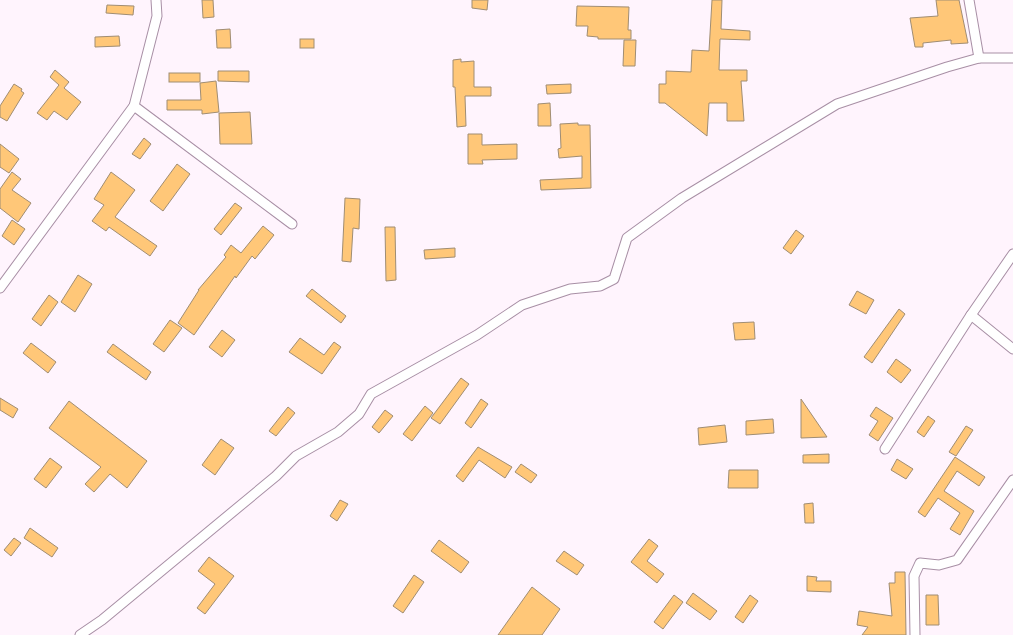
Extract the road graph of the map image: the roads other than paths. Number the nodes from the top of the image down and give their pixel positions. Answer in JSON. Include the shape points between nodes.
{"nodes":[{"id":1,"x":969,"y":0,"type":"edge"},
{"id":2,"x":156,"y":1,"type":"edge"},
{"id":3,"x":979,"y":58,"type":"junction"},
{"id":4,"x":1013,"y":58,"type":"edge"},
{"id":5,"x":134,"y":106,"type":"junction"},
{"id":6,"x":292,"y":224,"type":"dead end"},
{"id":7,"x":1013,"y":254,"type":"edge"},
{"id":8,"x":0,"y":288,"type":"edge"},
{"id":9,"x":971,"y":315,"type":"junction"},
{"id":10,"x":1013,"y":349,"type":"edge"},
{"id":11,"x":885,"y":449,"type":"dead end"},
{"id":12,"x":1013,"y":480,"type":"edge"},
{"id":13,"x":80,"y":635,"type":"edge"},
{"id":14,"x":915,"y":635,"type":"edge"}],
"edges":[{"from":1,"to":3,"type":"street"},
{"from":2,"to":5,"type":"street","via":[[157,16]]},
{"from":3,"to":4,"type":"street"},
{"from":3,"to":13,"type":"street","via":[[837,104],[682,198],[628,238],[614,279],[600,286],[570,289],[522,305],[477,335],[371,394],[359,414],[338,432],[296,456],[140,589]]},
{"from":5,"to":6,"type":"street"},
{"from":5,"to":8,"type":"street"},
{"from":7,"to":9,"type":"street"},
{"from":9,"to":10,"type":"street"},
{"from":9,"to":11,"type":"street"},
{"from":12,"to":14,"type":"street","via":[[957,560],[939,565],[920,563],[914,576]]}]}
